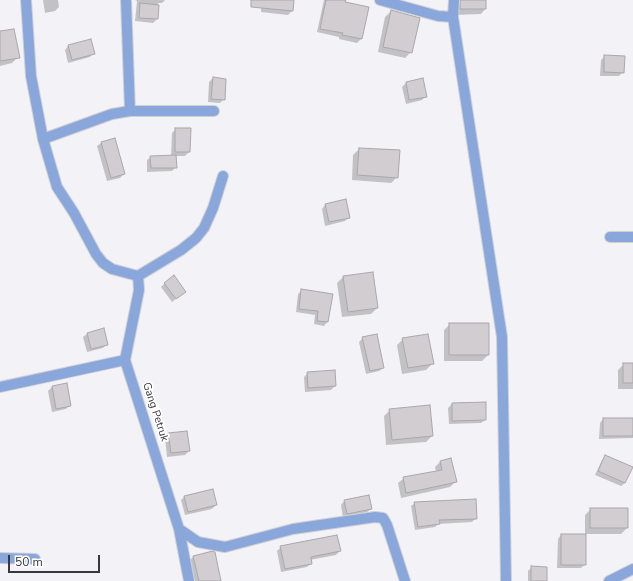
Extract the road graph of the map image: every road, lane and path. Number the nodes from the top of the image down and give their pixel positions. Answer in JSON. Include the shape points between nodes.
{"nodes":[{"id":1,"x":26,"y":0,"type":"edge"},
{"id":2,"x":126,"y":0,"type":"edge"},
{"id":3,"x":380,"y":0,"type":"edge"},
{"id":4,"x":454,"y":0,"type":"edge"},
{"id":5,"x":453,"y":17,"type":"junction"},
{"id":6,"x":130,"y":111,"type":"junction"},
{"id":7,"x":214,"y":112,"type":"dead end"},
{"id":8,"x":43,"y":138,"type":"junction"},
{"id":9,"x":223,"y":176,"type":"dead end"},
{"id":10,"x":610,"y":237,"type":"dead end"},
{"id":11,"x":633,"y":237,"type":"edge"},
{"id":12,"x":138,"y":276,"type":"junction"},
{"id":13,"x":125,"y":360,"type":"junction"},
{"id":14,"x":0,"y":388,"type":"edge"},
{"id":15,"x":179,"y":529,"type":"junction"},
{"id":16,"x":0,"y":558,"type":"edge"},
{"id":17,"x":35,"y":559,"type":"dead end"},
{"id":18,"x":633,"y":569,"type":"edge"},
{"id":19,"x":189,"y":581,"type":"edge"},
{"id":20,"x":405,"y":581,"type":"edge"},
{"id":21,"x":506,"y":581,"type":"edge"},
{"id":22,"x":609,"y":581,"type":"edge"}],
"edges":[{"from":1,"to":8,"type":"street","via":[[31,76]]},
{"from":2,"to":6,"type":"street"},
{"from":3,"to":5,"type":"street","via":[[438,16]]},
{"from":4,"to":5,"type":"street"},
{"from":5,"to":21,"type":"street","via":[[502,337]]},
{"from":6,"to":7,"type":"street"},
{"from":6,"to":8,"type":"street","via":[[112,114]]},
{"from":8,"to":12,"type":"street","via":[[59,191],[96,254],[112,269]]},
{"from":9,"to":12,"type":"street","via":[[213,208],[204,228],[196,238]]},
{"from":10,"to":11,"type":"street"},
{"from":12,"to":13,"type":"street","name":"Gang Petruk","via":[[139,290]]},
{"from":13,"to":14,"type":"street"},
{"from":13,"to":15,"type":"street","name":"Gang Petruk"},
{"from":15,"to":19,"type":"street","name":"Gang Petruk"},
{"from":15,"to":20,"type":"street","via":[[198,542],[225,547],[293,529],[383,518]]},
{"from":16,"to":17,"type":"street"},
{"from":18,"to":22,"type":"street"}]}
